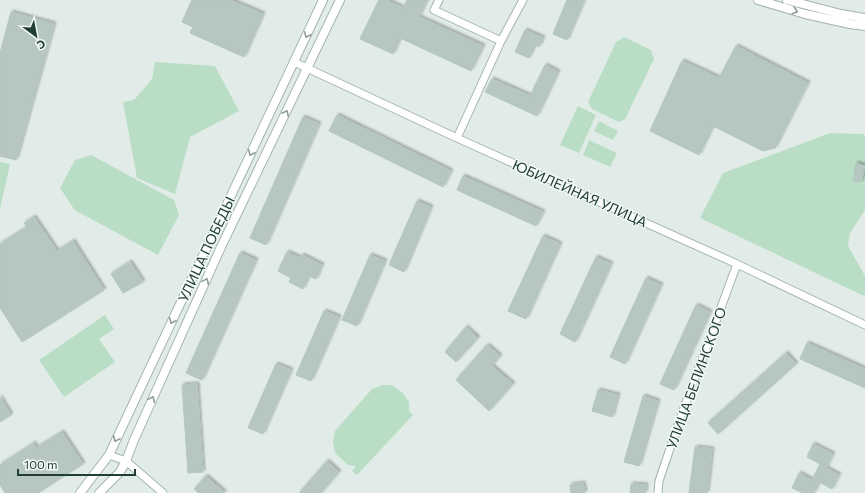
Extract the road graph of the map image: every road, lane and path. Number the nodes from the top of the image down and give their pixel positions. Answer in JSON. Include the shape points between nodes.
{"nodes":[{"id":1,"x":323,"y":0,"type":"edge"},
{"id":2,"x":340,"y":0,"type":"edge"},
{"id":3,"x":439,"y":0,"type":"edge"},
{"id":4,"x":523,"y":0,"type":"edge"},
{"id":5,"x":758,"y":0,"type":"edge"},
{"id":6,"x":787,"y":0,"type":"edge"},
{"id":7,"x":865,"y":18,"type":"edge"},
{"id":8,"x":865,"y":26,"type":"edge"},
{"id":9,"x":501,"y":41,"type":"junction"},
{"id":10,"x":294,"y":62,"type":"junction"},
{"id":11,"x":307,"y":68,"type":"junction"},
{"id":12,"x":457,"y":138,"type":"junction"},
{"id":13,"x":737,"y":264,"type":"junction"},
{"id":14,"x":865,"y":325,"type":"edge"},
{"id":15,"x":109,"y":455,"type":"junction"},
{"id":16,"x":126,"y":461,"type":"junction"},
{"id":17,"x":80,"y":493,"type":"edge"},
{"id":18,"x":99,"y":493,"type":"edge"},
{"id":19,"x":163,"y":493,"type":"edge"},
{"id":20,"x":658,"y":493,"type":"edge"}],
"edges":[{"from":1,"to":10,"type":"street","name":"УЛИЦА ПОБЕДЫ","one_way":true},
{"from":2,"to":11,"type":"street","name":"УЛИЦА ПОБЕДЫ"},
{"from":3,"to":9,"type":"street","via":[[434,10]]},
{"from":4,"to":9,"type":"street"},
{"from":5,"to":8,"type":"street","one_way":true,"via":[[805,14]]},
{"from":6,"to":7,"type":"street"},
{"from":9,"to":12,"type":"street"},
{"from":10,"to":11,"type":"street","name":"ЮБИЛЕЙНАЯ УЛИЦА"},
{"from":10,"to":15,"type":"street","name":"УЛИЦА ПОБЕДЫ","one_way":true},
{"from":11,"to":12,"type":"street","name":"ЮБИЛЕЙНАЯ УЛИЦА"},
{"from":16,"to":11,"type":"street","name":"УЛИЦА ПОБЕДЫ","one_way":true,"via":[[218,253]]},
{"from":12,"to":13,"type":"street","name":"ЮБИЛЕЙНАЯ УЛИЦА"},
{"from":13,"to":14,"type":"street","name":"ЮБИЛЕЙНАЯ УЛИЦА"},
{"from":13,"to":20,"type":"street","name":"УЛИЦА БЕЛИНСКОГО","via":[[681,416],[659,481]]},
{"from":15,"to":16,"type":"street"},
{"from":15,"to":17,"type":"street","name":"УЛИЦА ПОБЕДЫ"},
{"from":16,"to":18,"type":"street","name":"УЛИЦА ПОБЕДЫ","via":[[120,472]]},
{"from":16,"to":19,"type":"street"}]}
